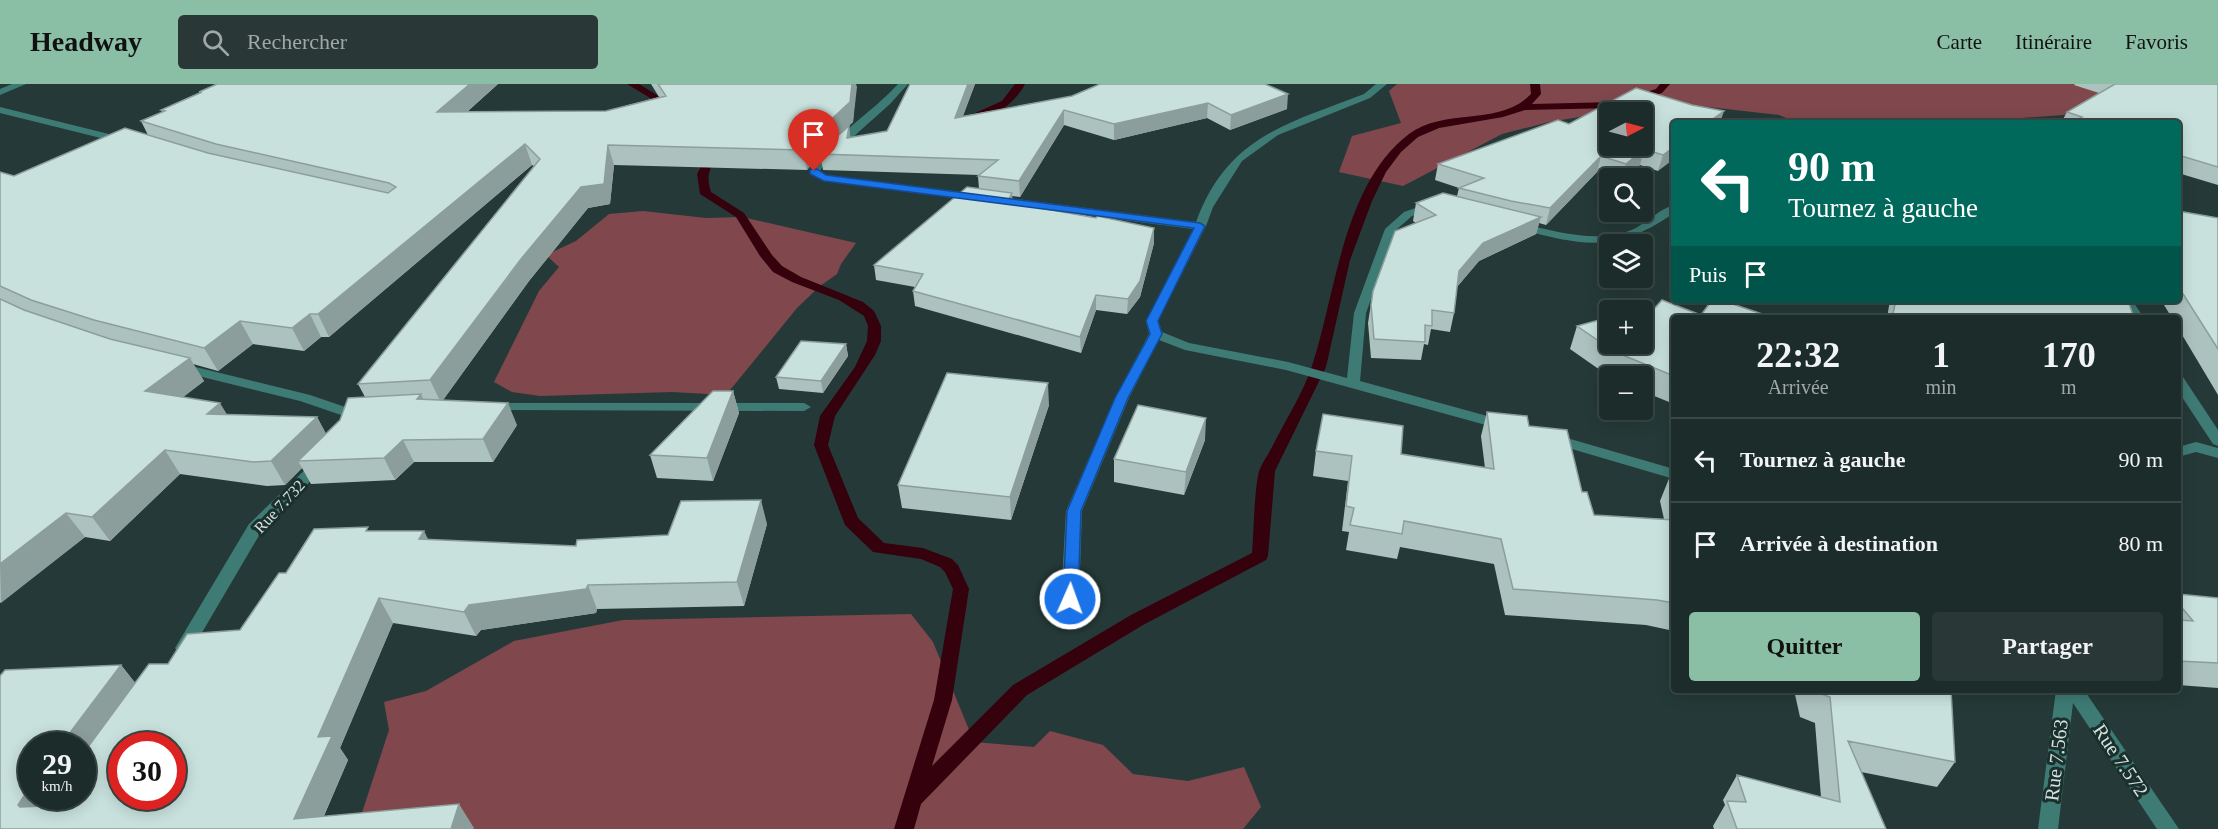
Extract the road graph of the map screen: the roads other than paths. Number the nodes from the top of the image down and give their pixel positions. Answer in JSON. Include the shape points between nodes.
{"nodes":[{"id":1,"x":21,"y":84,"type":"edge"},
{"id":2,"x":903,"y":84,"type":"edge"},
{"id":3,"x":1382,"y":84,"type":"edge"},
{"id":4,"x":0,"y":92,"type":"edge"},
{"id":5,"x":0,"y":110,"type":"edge"},
{"id":6,"x":132,"y":142,"type":"edge"},
{"id":7,"x":1446,"y":207,"type":"edge"},
{"id":8,"x":1671,"y":210,"type":"edge"},
{"id":9,"x":1506,"y":223,"type":"edge"},
{"id":10,"x":1200,"y":226,"type":"junction"},
{"id":11,"x":1156,"y":334,"type":"junction"},
{"id":12,"x":160,"y":363,"type":"edge"},
{"id":13,"x":1353,"y":383,"type":"junction"},
{"id":14,"x":2181,"y":385,"type":"edge"},
{"id":15,"x":804,"y":407,"type":"dead end"},
{"id":16,"x":470,"y":408,"type":"edge"},
{"id":17,"x":1513,"y":428,"type":"edge"},
{"id":18,"x":1536,"y":435,"type":"edge"},
{"id":19,"x":345,"y":438,"type":"edge"},
{"id":20,"x":2218,"y":441,"type":"edge"},
{"id":21,"x":2181,"y":451,"type":"edge"},
{"id":22,"x":2218,"y":453,"type":"edge"},
{"id":23,"x":329,"y":454,"type":"edge"},
{"id":24,"x":1671,"y":473,"type":"edge"},
{"id":25,"x":1070,"y":599,"type":"dead end"},
{"id":26,"x":172,"y":666,"type":"edge"},
{"id":27,"x":2065,"y":693,"type":"edge"},
{"id":28,"x":2076,"y":693,"type":"edge"},
{"id":29,"x":2048,"y":829,"type":"edge"},
{"id":30,"x":2169,"y":829,"type":"edge"}],
"edges":[{"from":1,"to":4,"type":"street"},
{"from":2,"to":10,"type":"street","via":[[814,171],[824,178]]},
{"from":3,"to":10,"type":"street","via":[[1367,96],[1274,133],[1239,159],[1207,207]]},
{"from":5,"to":6,"type":"street"},
{"from":7,"to":13,"type":"street","via":[[1422,207],[1391,229],[1360,313]]},
{"from":8,"to":9,"type":"street","via":[[1638,230],[1597,240]]},
{"from":10,"to":11,"type":"street","via":[[1152,321]]},
{"from":11,"to":13,"type":"street","via":[[1185,346]]},
{"from":11,"to":25,"type":"street","via":[[1122,398],[1074,511]]},
{"from":12,"to":19,"type":"street","via":[[358,413]]},
{"from":13,"to":17,"type":"street"},
{"from":14,"to":20,"type":"street"},
{"from":15,"to":16,"type":"street"},
{"from":18,"to":24,"type":"street"},
{"from":21,"to":22,"type":"street","via":[[2196,447]]},
{"from":23,"to":26,"type":"street","name":"Rue 7.732","via":[[255,528]]},
{"from":27,"to":29,"type":"street","name":"Rue 7.563"},
{"from":28,"to":30,"type":"street","name":"Rue 7.572"}]}
